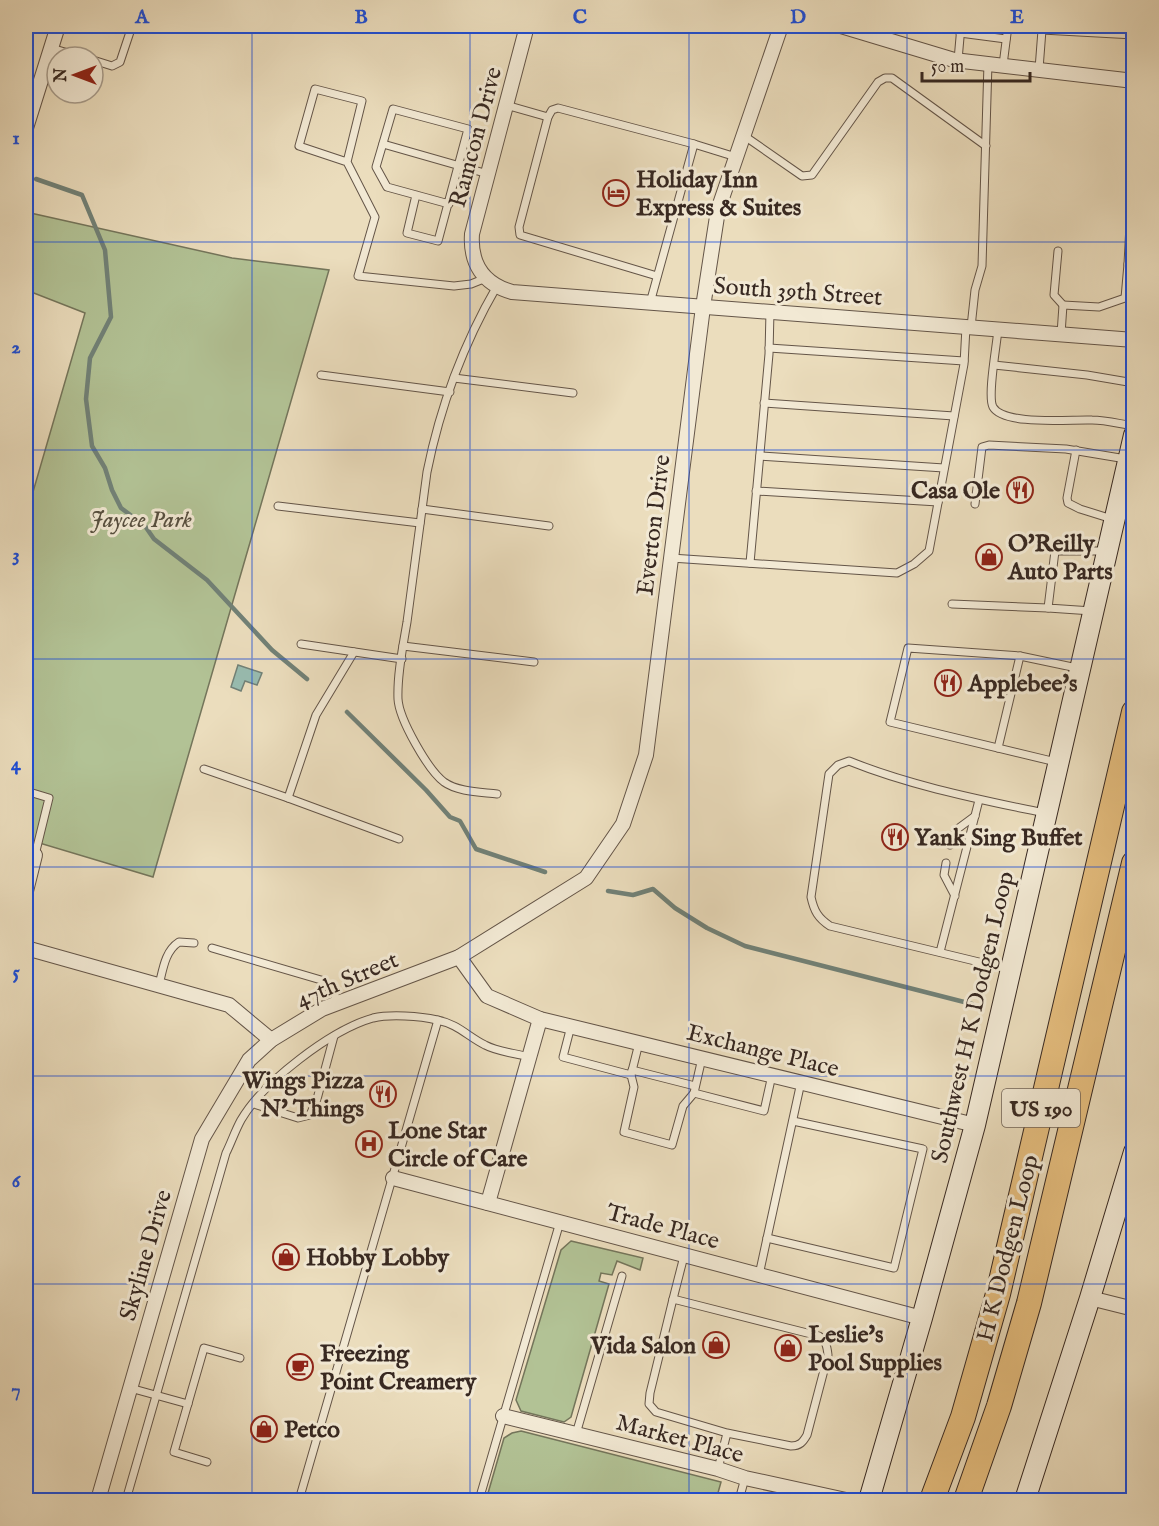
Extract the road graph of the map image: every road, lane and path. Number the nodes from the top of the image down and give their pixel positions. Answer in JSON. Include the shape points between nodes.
{"nodes":[{"id":1,"x":58,"y":26,"type":"edge"},
{"id":2,"x":132,"y":26,"type":"edge"},
{"id":3,"x":527,"y":26,"type":"edge"},
{"id":4,"x":781,"y":26,"type":"edge"},
{"id":5,"x":841,"y":26,"type":"edge"},
{"id":6,"x":1008,"y":26,"type":"edge"},
{"id":7,"x":1042,"y":28,"type":"edge"},
{"id":8,"x":961,"y":29,"type":"edge"},
{"id":9,"x":1134,"y":35,"type":"edge"},
{"id":10,"x":1006,"y":39,"type":"junction"},
{"id":11,"x":52,"y":45,"type":"edge"},
{"id":12,"x":958,"y":60,"type":"junction"},
{"id":13,"x":988,"y":63,"type":"junction"},
{"id":14,"x":105,"y":64,"type":"edge"},
{"id":15,"x":1003,"y":65,"type":"junction"},
{"id":16,"x":45,"y":67,"type":"edge"},
{"id":17,"x":1038,"y":69,"type":"junction"},
{"id":18,"x":1134,"y":81,"type":"edge"},
{"id":19,"x":506,"y":105,"type":"junction"},
{"id":20,"x":548,"y":117,"type":"junction"},
{"id":21,"x":26,"y":128,"type":"edge"},
{"id":22,"x":743,"y":135,"type":"junction"},
{"id":23,"x":383,"y":144,"type":"junction"},
{"id":24,"x":694,"y":144,"type":"junction"},
{"id":25,"x":986,"y":146,"type":"junction"},
{"id":26,"x":736,"y":157,"type":"junction"},
{"id":27,"x":347,"y":162,"type":"junction"},
{"id":28,"x":459,"y":166,"type":"junction"},
{"id":29,"x":488,"y":174,"type":"junction"},
{"id":30,"x":416,"y":195,"type":"junction"},
{"id":31,"x":448,"y":204,"type":"junction"},
{"id":32,"x":1130,"y":225,"type":"dead end"},
{"id":33,"x":1058,"y":251,"type":"dead end"},
{"id":34,"x":1131,"y":264,"type":"edge"},
{"id":35,"x":657,"y":276,"type":"junction"},
{"id":36,"x":491,"y":282,"type":"junction"},
{"id":37,"x":650,"y":303,"type":"junction"},
{"id":38,"x":1063,"y":305,"type":"junction"},
{"id":39,"x":703,"y":307,"type":"junction"},
{"id":40,"x":770,"y":311,"type":"junction"},
{"id":41,"x":969,"y":327,"type":"junction"},
{"id":42,"x":998,"y":329,"type":"junction"},
{"id":43,"x":1061,"y":334,"type":"junction"},
{"id":44,"x":1134,"y":340,"type":"edge"},
{"id":45,"x":769,"y":348,"type":"junction"},
{"id":46,"x":964,"y":361,"type":"junction"},
{"id":47,"x":994,"y":365,"type":"junction"},
{"id":48,"x":321,"y":375,"type":"dead end"},
{"id":49,"x":454,"y":378,"type":"junction"},
{"id":50,"x":1134,"y":383,"type":"edge"},
{"id":51,"x":450,"y":392,"type":"junction"},
{"id":52,"x":573,"y":393,"type":"dead end"},
{"id":53,"x":764,"y":403,"type":"junction"},
{"id":54,"x":954,"y":416,"type":"junction"},
{"id":55,"x":1134,"y":426,"type":"edge"},
{"id":56,"x":1134,"y":435,"type":"edge"},
{"id":57,"x":1076,"y":450,"type":"junction"},
{"id":58,"x":760,"y":456,"type":"junction"},
{"id":59,"x":1128,"y":459,"type":"junction"},
{"id":60,"x":944,"y":468,"type":"junction"},
{"id":61,"x":756,"y":491,"type":"junction"},
{"id":62,"x":938,"y":502,"type":"junction"},
{"id":63,"x":975,"y":504,"type":"dead end"},
{"id":64,"x":278,"y":506,"type":"dead end"},
{"id":65,"x":422,"y":509,"type":"junction"},
{"id":66,"x":1114,"y":520,"type":"junction"},
{"id":67,"x":420,"y":523,"type":"junction"},
{"id":68,"x":549,"y":526,"type":"dead end"},
{"id":69,"x":1107,"y":551,"type":"junction"},
{"id":70,"x":671,"y":558,"type":"junction"},
{"id":71,"x":750,"y":563,"type":"junction"},
{"id":72,"x":952,"y":604,"type":"dead end"},
{"id":73,"x":1048,"y":608,"type":"junction"},
{"id":74,"x":1093,"y":612,"type":"junction"},
{"id":75,"x":301,"y":644,"type":"dead end"},
{"id":76,"x":403,"y":646,"type":"junction"},
{"id":77,"x":354,"y":652,"type":"junction"},
{"id":78,"x":1020,"y":657,"type":"junction"},
{"id":79,"x":402,"y":658,"type":"junction"},
{"id":80,"x":534,"y":662,"type":"dead end"},
{"id":81,"x":1080,"y":669,"type":"junction"},
{"id":82,"x":1134,"y":712,"type":"edge"},
{"id":83,"x":998,"y":748,"type":"junction"},
{"id":84,"x":1058,"y":762,"type":"junction"},
{"id":85,"x":204,"y":769,"type":"dead end"},
{"id":86,"x":26,"y":792,"type":"edge"},
{"id":87,"x":497,"y":794,"type":"dead end"},
{"id":88,"x":288,"y":798,"type":"junction"},
{"id":89,"x":979,"y":800,"type":"junction"},
{"id":90,"x":1046,"y":813,"type":"junction"},
{"id":91,"x":975,"y":816,"type":"junction"},
{"id":92,"x":399,"y":839,"type":"dead end"},
{"id":93,"x":950,"y":845,"type":"dead end"},
{"id":94,"x":35,"y":855,"type":"joint"},
{"id":95,"x":946,"y":863,"type":"dead end"},
{"id":96,"x":1134,"y":863,"type":"edge"},
{"id":97,"x":26,"y":891,"type":"edge"},
{"id":98,"x":955,"y":896,"type":"junction"},
{"id":99,"x":194,"y":943,"type":"dead end"},
{"id":100,"x":26,"y":948,"type":"edge"},
{"id":101,"x":212,"y":948,"type":"dead end"},
{"id":102,"x":940,"y":952,"type":"junction"},
{"id":103,"x":459,"y":957,"type":"junction"},
{"id":104,"x":1010,"y":970,"type":"junction"},
{"id":105,"x":159,"y":985,"type":"junction"},
{"id":106,"x":340,"y":1003,"type":"junction"},
{"id":107,"x":540,"y":1019,"type":"junction"},
{"id":108,"x":438,"y":1020,"type":"junction"},
{"id":109,"x":571,"y":1026,"type":"junction"},
{"id":110,"x":333,"y":1036,"type":"junction"},
{"id":111,"x":271,"y":1040,"type":"junction"},
{"id":112,"x":639,"y":1043,"type":"junction"},
{"id":113,"x":529,"y":1057,"type":"junction"},
{"id":114,"x":702,"y":1058,"type":"junction"},
{"id":115,"x":632,"y":1072,"type":"junction"},
{"id":116,"x":772,"y":1075,"type":"junction"},
{"id":117,"x":801,"y":1082,"type":"junction"},
{"id":118,"x":694,"y":1089,"type":"junction"},
{"id":119,"x":254,"y":1104,"type":"junction"},
{"id":120,"x":793,"y":1121,"type":"junction"},
{"id":121,"x":975,"y":1125,"type":"junction"},
{"id":122,"x":1132,"y":1164,"type":"edge"},
{"id":123,"x":393,"y":1178,"type":"junction"},
{"id":124,"x":488,"y":1203,"type":"junction"},
{"id":125,"x":560,"y":1222,"type":"junction"},
{"id":126,"x":767,"y":1238,"type":"junction"},
{"id":127,"x":684,"y":1256,"type":"junction"},
{"id":128,"x":759,"y":1275,"type":"junction"},
{"id":129,"x":622,"y":1276,"type":"dead end"},
{"id":130,"x":1090,"y":1298,"type":"junction"},
{"id":131,"x":673,"y":1299,"type":"junction"},
{"id":132,"x":1134,"y":1309,"type":"edge"},
{"id":133,"x":922,"y":1318,"type":"junction"},
{"id":134,"x":240,"y":1358,"type":"dead end"},
{"id":135,"x":130,"y":1388,"type":"junction"},
{"id":136,"x":156,"y":1395,"type":"junction"},
{"id":137,"x":188,"y":1404,"type":"junction"},
{"id":138,"x":503,"y":1416,"type":"junction"},
{"id":139,"x":727,"y":1433,"type":"junction"},
{"id":140,"x":576,"y":1434,"type":"junction"},
{"id":141,"x":207,"y":1461,"type":"dead end"},
{"id":142,"x":718,"y":1469,"type":"junction"},
{"id":143,"x":745,"y":1478,"type":"junction"},
{"id":144,"x":813,"y":1497,"type":"edge"},
{"id":145,"x":98,"y":1500,"type":"edge"},
{"id":146,"x":126,"y":1500,"type":"edge"},
{"id":147,"x":299,"y":1500,"type":"edge"},
{"id":148,"x":479,"y":1500,"type":"edge"},
{"id":149,"x":739,"y":1500,"type":"edge"},
{"id":150,"x":846,"y":1500,"type":"edge"},
{"id":151,"x":869,"y":1500,"type":"edge"},
{"id":152,"x":932,"y":1500,"type":"edge"},
{"id":153,"x":966,"y":1500,"type":"edge"},
{"id":154,"x":1025,"y":1500,"type":"edge"}],
"edges":[{"from":1,"to":11,"type":"street"},
{"from":2,"to":14,"type":"lane","via":[[120,62],[112,66]]},
{"from":3,"to":19,"type":"street","name":"Ramcon Drive"},
{"from":4,"to":22,"type":"street","name":"Everton Drive"},
{"from":5,"to":12,"type":"street"},
{"from":6,"to":10,"type":"lane"},
{"from":7,"to":9,"type":"lane"},
{"from":7,"to":17,"type":"lane"},
{"from":8,"to":10,"type":"lane"},
{"from":8,"to":12,"type":"lane"},
{"from":10,"to":15,"type":"lane"},
{"from":12,"to":13,"type":"street"},
{"from":13,"to":15,"type":"street"},
{"from":13,"to":25,"type":"lane"},
{"from":15,"to":17,"type":"street"},
{"from":16,"to":21,"type":"street"},
{"from":17,"to":18,"type":"street"},
{"from":19,"to":20,"type":"lane"},
{"from":19,"to":29,"type":"street","name":"Ramcon Drive"},
{"from":20,"to":24,"type":"lane","via":[[558,108]]},
{"from":20,"to":35,"type":"lane","via":[[520,235]]},
{"from":22,"to":25,"type":"lane","via":[[802,176],[812,176],[878,82],[892,78]]},
{"from":22,"to":26,"type":"street","name":"Everton Drive"},
{"from":23,"to":28,"type":"lane"},
{"from":23,"to":28,"type":"lane","via":[[393,109],[468,129]]},
{"from":23,"to":30,"type":"lane","via":[[376,167],[387,187]]},
{"from":24,"to":26,"type":"lane"},
{"from":24,"to":35,"type":"lane"},
{"from":25,"to":41,"type":"lane","via":[[982,266]]},
{"from":26,"to":39,"type":"street","name":"Everton Drive","via":[[718,210]]},
{"from":27,"to":27,"type":"lane","via":[[299,146],[315,89],[362,101]]},
{"from":27,"to":36,"type":"lane","via":[[375,217],[358,276],[454,286]]},
{"from":28,"to":29,"type":"lane"},
{"from":28,"to":31,"type":"lane"},
{"from":29,"to":36,"type":"street","name":"Ramcon Drive","via":[[471,248],[474,260]]},
{"from":30,"to":31,"type":"lane"},
{"from":30,"to":31,"type":"lane","via":[[407,233],[438,241]]},
{"from":32,"to":34,"type":"lane"},
{"from":33,"to":38,"type":"lane","via":[[1054,295]]},
{"from":34,"to":38,"type":"lane","via":[[1125,298],[1099,307]]},
{"from":35,"to":37,"type":"lane"},
{"from":36,"to":37,"type":"street","name":"South 39th Street","via":[[512,292]]},
{"from":36,"to":49,"type":"lane"},
{"from":37,"to":39,"type":"street","name":"South 39th Street"},
{"from":38,"to":43,"type":"lane"},
{"from":39,"to":40,"type":"street","name":"South 39th Street"},
{"from":39,"to":70,"type":"street","name":"Everton Drive"},
{"from":40,"to":41,"type":"street","name":"South 39th Street"},
{"from":40,"to":45,"type":"lane"},
{"from":41,"to":42,"type":"street","name":"South 39th Street"},
{"from":41,"to":46,"type":"lane"},
{"from":42,"to":43,"type":"street","name":"South 39th Street"},
{"from":42,"to":47,"type":"lane"},
{"from":43,"to":44,"type":"street","name":"South 39th Street"},
{"from":45,"to":46,"type":"lane"},
{"from":45,"to":53,"type":"lane"},
{"from":46,"to":54,"type":"lane"},
{"from":47,"to":50,"type":"lane"},
{"from":47,"to":55,"type":"lane","via":[[990,391],[992,406],[999,413],[1023,419],[1094,420]]},
{"from":48,"to":51,"type":"lane"},
{"from":49,"to":51,"type":"lane"},
{"from":49,"to":52,"type":"lane"},
{"from":51,"to":65,"type":"lane","via":[[432,446]]},
{"from":53,"to":54,"type":"lane"},
{"from":53,"to":58,"type":"lane"},
{"from":54,"to":60,"type":"lane"},
{"from":56,"to":59,"type":"main road","name":"Southwest H K Dodgen Loop"},
{"from":57,"to":59,"type":"lane"},
{"from":57,"to":63,"type":"lane","via":[[982,447]]},
{"from":57,"to":66,"type":"lane","via":[[1068,503]]},
{"from":58,"to":60,"type":"lane"},
{"from":58,"to":61,"type":"lane"},
{"from":59,"to":66,"type":"main road","name":"Southwest H K Dodgen Loop"},
{"from":60,"to":62,"type":"lane"},
{"from":61,"to":62,"type":"lane"},
{"from":61,"to":71,"type":"lane"},
{"from":62,"to":71,"type":"lane","via":[[929,551],[897,573]]},
{"from":64,"to":67,"type":"lane"},
{"from":65,"to":67,"type":"lane"},
{"from":65,"to":68,"type":"lane"},
{"from":66,"to":69,"type":"main road","name":"Southwest H K Dodgen Loop"},
{"from":67,"to":76,"type":"lane"},
{"from":69,"to":73,"type":"lane","via":[[1055,551]]},
{"from":69,"to":74,"type":"main road","name":"Southwest H K Dodgen Loop"},
{"from":70,"to":71,"type":"lane"},
{"from":70,"to":103,"type":"street","name":"Everton Drive","via":[[646,755],[623,824],[586,878]]},
{"from":72,"to":73,"type":"lane"},
{"from":73,"to":74,"type":"lane"},
{"from":74,"to":81,"type":"main road","name":"Southwest H K Dodgen Loop"},
{"from":75,"to":77,"type":"lane"},
{"from":76,"to":79,"type":"lane"},
{"from":76,"to":80,"type":"lane"},
{"from":77,"to":79,"type":"lane"},
{"from":77,"to":88,"type":"lane","via":[[316,715]]},
{"from":78,"to":81,"type":"lane"},
{"from":78,"to":83,"type":"lane"},
{"from":78,"to":83,"type":"lane","via":[[908,648],[890,722]]},
{"from":79,"to":87,"type":"lane","via":[[398,700],[401,714],[436,775],[455,787]]},
{"from":81,"to":84,"type":"main road","name":"Southwest H K Dodgen Loop"},
{"from":82,"to":152,"type":"highway","name":"H K Dodgen Loop","number":"US 190","via":[[998,1293],[963,1417]]},
{"from":83,"to":84,"type":"lane"},
{"from":84,"to":90,"type":"main road","name":"Southwest H K Dodgen Loop"},
{"from":85,"to":88,"type":"lane"},
{"from":86,"to":94,"type":"lane","via":[[49,798]]},
{"from":88,"to":92,"type":"lane"},
{"from":89,"to":90,"type":"lane"},
{"from":89,"to":91,"type":"lane"},
{"from":89,"to":102,"type":"lane","via":[[849,761],[829,774],[811,897],[819,919],[830,926]]},
{"from":90,"to":104,"type":"main road","name":"Southwest H K Dodgen Loop"},
{"from":91,"to":93,"type":"lane","via":[[956,830]]},
{"from":91,"to":98,"type":"lane"},
{"from":94,"to":97,"type":"street"},
{"from":95,"to":98,"type":"lane","via":[[944,875]]},
{"from":96,"to":153,"type":"highway","name":"H K Dodgen Loop","number":"US 190","via":[[1029,1303]]},
{"from":98,"to":102,"type":"lane"},
{"from":99,"to":105,"type":"lane","via":[[180,942],[172,948]]},
{"from":100,"to":105,"type":"street"},
{"from":101,"to":106,"type":"lane","via":[[321,980]]},
{"from":102,"to":104,"type":"lane"},
{"from":103,"to":106,"type":"street","name":"47th Street"},
{"from":103,"to":107,"type":"street","via":[[487,996]]},
{"from":104,"to":121,"type":"main road","name":"Southwest H K Dodgen Loop"},
{"from":105,"to":111,"type":"street","via":[[229,1005]]},
{"from":106,"to":111,"type":"street","name":"47th Street","via":[[322,1009]]},
{"from":107,"to":109,"type":"street","name":"Exchange Place"},
{"from":107,"to":113,"type":"street"},
{"from":108,"to":110,"type":"lane","via":[[415,1016],[374,1018]]},
{"from":108,"to":113,"type":"lane","via":[[458,1027],[486,1046]]},
{"from":108,"to":123,"type":"lane"},
{"from":109,"to":112,"type":"street","name":"Exchange Place"},
{"from":109,"to":115,"type":"lane","via":[[563,1057]]},
{"from":110,"to":119,"type":"lane","via":[[302,1056]]},
{"from":110,"to":119,"type":"lane","via":[[310,1115],[298,1118]]},
{"from":111,"to":135,"type":"street","name":"Skyline Drive","via":[[249,1060],[202,1139]]},
{"from":112,"to":114,"type":"street","name":"Exchange Place"},
{"from":112,"to":115,"type":"lane"},
{"from":113,"to":124,"type":"street"},
{"from":114,"to":116,"type":"street","name":"Exchange Place"},
{"from":114,"to":118,"type":"lane"},
{"from":115,"to":118,"type":"lane"},
{"from":115,"to":118,"type":"lane","via":[[634,1087],[624,1132],[672,1145],[683,1106]]},
{"from":116,"to":117,"type":"street","name":"Exchange Place"},
{"from":116,"to":118,"type":"lane","via":[[764,1111]]},
{"from":117,"to":120,"type":"lane"},
{"from":117,"to":121,"type":"street","name":"Exchange Place"},
{"from":119,"to":136,"type":"lane","via":[[242,1119],[226,1154]]},
{"from":120,"to":126,"type":"lane"},
{"from":120,"to":126,"type":"lane","via":[[923,1149],[894,1268]]},
{"from":121,"to":133,"type":"main road","name":"Southwest H K Dodgen Loop"},
{"from":122,"to":130,"type":"main road"},
{"from":123,"to":124,"type":"street","name":"Trade Place"},
{"from":123,"to":147,"type":"lane"},
{"from":124,"to":125,"type":"street","name":"Trade Place"},
{"from":125,"to":127,"type":"street","name":"Trade Place"},
{"from":125,"to":138,"type":"lane"},
{"from":126,"to":128,"type":"lane"},
{"from":127,"to":128,"type":"street","name":"Trade Place"},
{"from":127,"to":131,"type":"lane"},
{"from":128,"to":133,"type":"street","name":"Trade Place"},
{"from":129,"to":140,"type":"lane"},
{"from":130,"to":132,"type":"street"},
{"from":130,"to":154,"type":"main road"},
{"from":131,"to":139,"type":"lane","via":[[649,1404],[656,1412]]},
{"from":131,"to":139,"type":"lane","via":[[819,1336],[827,1346],[828,1355],[803,1442],[791,1446]]},
{"from":133,"to":151,"type":"main road","name":"Southwest H K Dodgen Loop"},
{"from":134,"to":137,"type":"lane","via":[[204,1348]]},
{"from":135,"to":136,"type":"lane"},
{"from":135,"to":145,"type":"street","name":"Skyline Drive"},
{"from":136,"to":137,"type":"lane"},
{"from":136,"to":146,"type":"lane"},
{"from":137,"to":141,"type":"lane","via":[[174,1452]]},
{"from":138,"to":140,"type":"street","name":"Market Place"},
{"from":138,"to":148,"type":"lane"},
{"from":139,"to":142,"type":"lane"},
{"from":140,"to":142,"type":"street","name":"Market Place"},
{"from":142,"to":143,"type":"street","name":"Market Place"},
{"from":143,"to":144,"type":"street","name":"Market Place"},
{"from":143,"to":149,"type":"lane"},
{"from":144,"to":150,"type":"street","name":"Market Place"}]}
